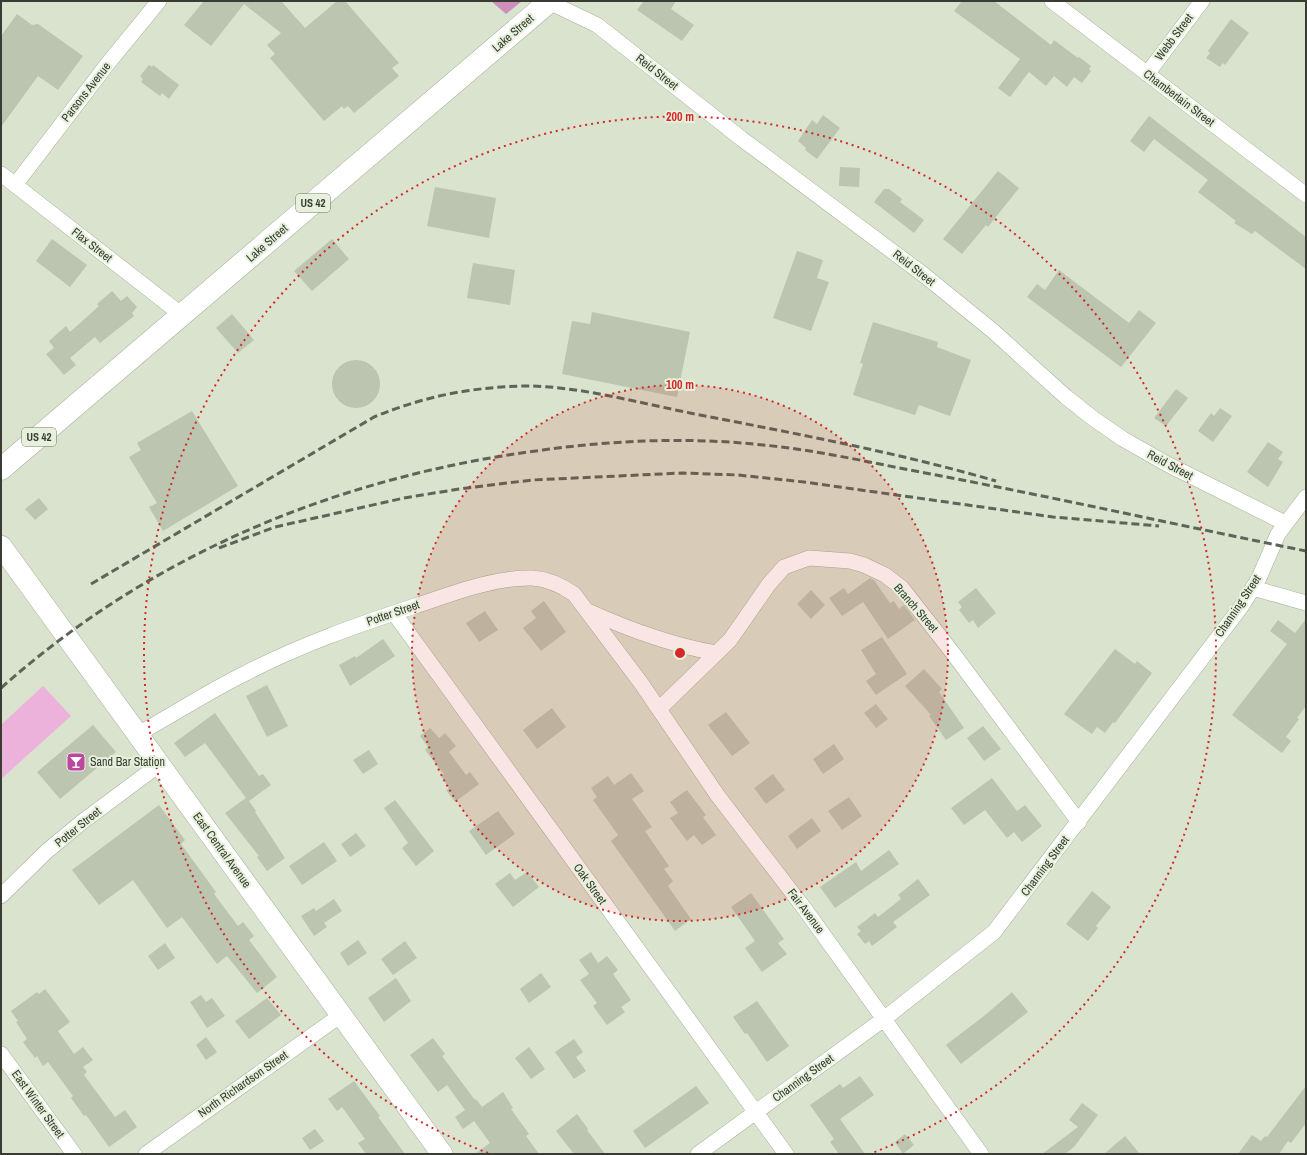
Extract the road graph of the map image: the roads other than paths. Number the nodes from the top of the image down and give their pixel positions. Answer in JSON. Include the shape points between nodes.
{"nodes":[{"id":1,"x":159,"y":1,"type":"edge"},
{"id":2,"x":549,"y":1,"type":"edge"},
{"id":3,"x":1052,"y":1,"type":"edge"},
{"id":4,"x":1202,"y":1,"type":"edge"},
{"id":5,"x":1147,"y":74,"type":"junction"},
{"id":6,"x":1,"y":174,"type":"edge"},
{"id":7,"x":15,"y":185,"type":"junction"},
{"id":8,"x":1306,"y":195,"type":"edge"},
{"id":9,"x":182,"y":315,"type":"junction"},
{"id":10,"x":1,"y":469,"type":"edge"},
{"id":11,"x":1306,"y":497,"type":"edge"},
{"id":12,"x":1285,"y":523,"type":"junction"},
{"id":13,"x":1,"y":546,"type":"edge"},
{"id":14,"x":1253,"y":588,"type":"junction"},
{"id":15,"x":1306,"y":603,"type":"edge"},
{"id":16,"x":586,"y":610,"type":"junction"},
{"id":17,"x":394,"y":613,"type":"junction"},
{"id":18,"x":716,"y":653,"type":"junction"},
{"id":19,"x":630,"y":668,"type":"joint"},
{"id":20,"x":659,"y":709,"type":"junction"},
{"id":21,"x":138,"y":734,"type":"junction"},
{"id":22,"x":160,"y":764,"type":"junction"},
{"id":23,"x":1079,"y":822,"type":"junction"},
{"id":24,"x":1,"y":896,"type":"edge"},
{"id":25,"x":341,"y":1015,"type":"junction"},
{"id":26,"x":884,"y":1019,"type":"junction"},
{"id":27,"x":1,"y":1054,"type":"edge"},
{"id":28,"x":756,"y":1112,"type":"junction"},
{"id":29,"x":74,"y":1154,"type":"edge"},
{"id":30,"x":146,"y":1154,"type":"edge"},
{"id":31,"x":442,"y":1154,"type":"edge"},
{"id":32,"x":698,"y":1154,"type":"edge"},
{"id":33,"x":786,"y":1154,"type":"edge"},
{"id":34,"x":981,"y":1154,"type":"edge"}],
"edges":[{"from":1,"to":7,"type":"street","name":"Parsons Avenue"},
{"from":2,"to":9,"type":"main road","name":"Lake Street","number":"US 42"},
{"from":2,"to":12,"type":"street","name":"Reid Street","via":[[597,25],[748,144],[924,275],[1094,419],[1167,464]]},
{"from":3,"to":5,"type":"street","name":"Chamberlain Street"},
{"from":4,"to":5,"type":"street","name":"Webb Street"},
{"from":5,"to":8,"type":"street","name":"Chamberlain Street"},
{"from":6,"to":7,"type":"street","name":"Flax Street"},
{"from":7,"to":9,"type":"street","name":"Flax Street"},
{"from":9,"to":10,"type":"main road","name":"Lake Street","number":"US 42"},
{"from":11,"to":12,"type":"street","name":"Channing Street"},
{"from":12,"to":14,"type":"street","name":"Channing Street"},
{"from":13,"to":21,"type":"main road","name":"East Central Avenue"},
{"from":14,"to":15,"type":"street"},
{"from":14,"to":23,"type":"street","name":"Channing Street"},
{"from":16,"to":17,"type":"street","name":"Potter Street","via":[[574,594],[563,586],[532,578],[461,590]]},
{"from":16,"to":18,"type":"street","via":[[622,626],[684,647]]},
{"from":16,"to":19,"type":"street","name":"Potter Street"},
{"from":17,"to":21,"type":"street","name":"Potter Street","via":[[357,625],[244,673]]},
{"from":17,"to":28,"type":"street","name":"Oak Street"},
{"from":18,"to":20,"type":"street","name":"Branch Street"},
{"from":18,"to":23,"type":"street","name":"Branch Street","via":[[737,632],[769,584],[784,567],[809,558],[864,564],[902,588]]},
{"from":19,"to":20,"type":"street","name":"Fair Avenue"},
{"from":20,"to":26,"type":"street","name":"Fair Avenue","via":[[718,796],[804,908]]},
{"from":21,"to":22,"type":"main road","name":"East Central Avenue"},
{"from":22,"to":24,"type":"street","name":"Potter Street","via":[[47,851]]},
{"from":22,"to":25,"type":"main road","name":"East Central Avenue"},
{"from":23,"to":26,"type":"street","name":"Channing Street","via":[[994,932]]},
{"from":25,"to":30,"type":"street","name":"North Richardson Street"},
{"from":25,"to":31,"type":"main road","name":"East Central Avenue"},
{"from":26,"to":28,"type":"street","name":"Channing Street"},
{"from":26,"to":34,"type":"street","name":"Fair Avenue"},
{"from":27,"to":29,"type":"street","name":"East Winter Street"},
{"from":28,"to":32,"type":"street","name":"Channing Street"},
{"from":28,"to":33,"type":"street","name":"Oak Street"}]}
